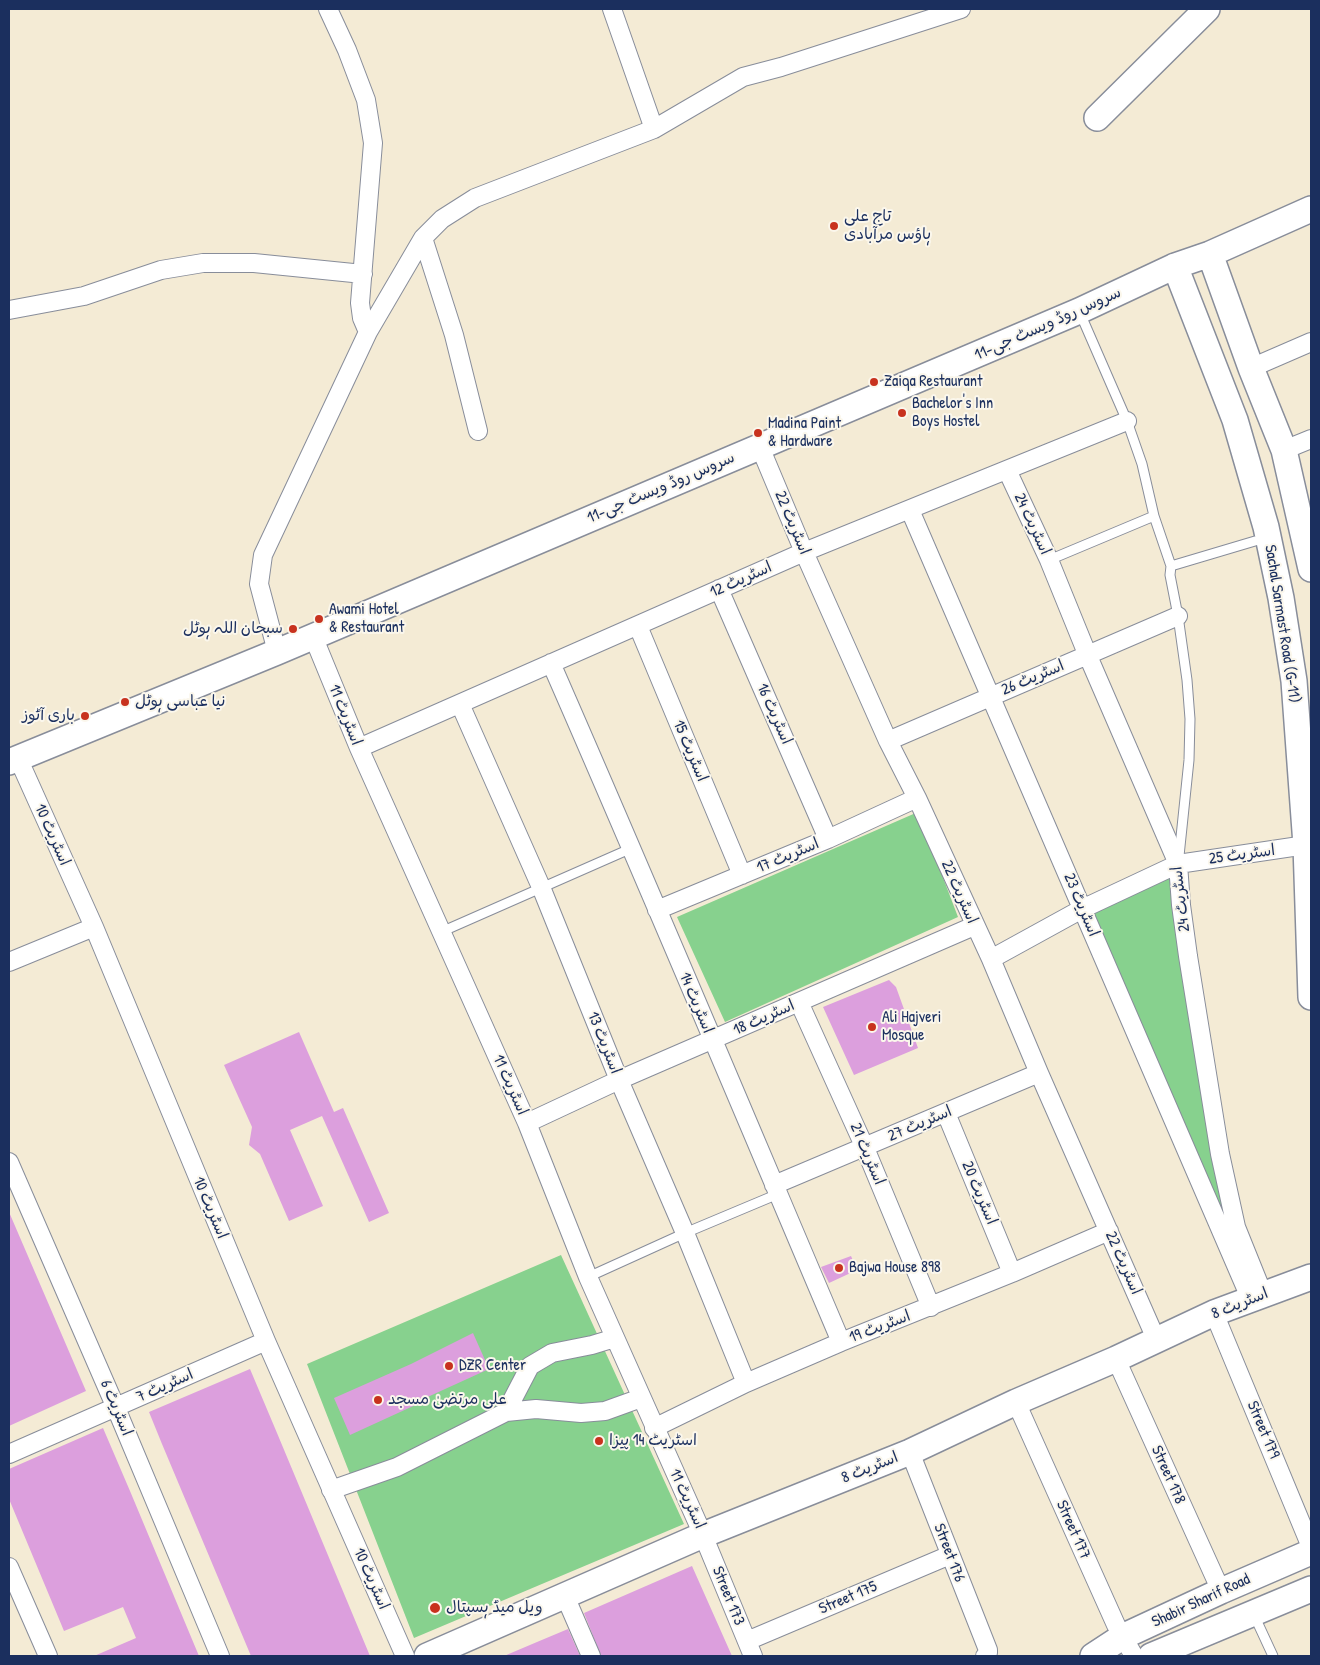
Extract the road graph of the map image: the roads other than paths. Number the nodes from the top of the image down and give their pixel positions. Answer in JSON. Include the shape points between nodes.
{"nodes":[{"id":1,"x":328,"y":9,"type":"edge"},
{"id":2,"x":612,"y":9,"type":"edge"},
{"id":3,"x":1207,"y":9,"type":"edge"},
{"id":4,"x":955,"y":10,"type":"edge"},
{"id":5,"x":1097,"y":118,"type":"dead end"},
{"id":6,"x":654,"y":129,"type":"junction"},
{"id":7,"x":1311,"y":209,"type":"edge"},
{"id":8,"x":423,"y":238,"type":"junction"},
{"id":9,"x":1210,"y":254,"type":"junction"},
{"id":10,"x":1175,"y":266,"type":"junction"},
{"id":11,"x":363,"y":274,"type":"junction"},
{"id":12,"x":9,"y":310,"type":"edge"},
{"id":13,"x":1079,"y":311,"type":"junction"},
{"id":14,"x":368,"y":332,"type":"junction"},
{"id":15,"x":1311,"y":342,"type":"edge"},
{"id":16,"x":1251,"y":368,"type":"junction"},
{"id":17,"x":1126,"y":421,"type":"junction"},
{"id":18,"x":478,"y":431,"type":"dead end"},
{"id":19,"x":1311,"y":439,"type":"edge"},
{"id":20,"x":760,"y":447,"type":"junction"},
{"id":21,"x":1284,"y":450,"type":"junction"},
{"id":22,"x":1007,"y":470,"type":"junction"},
{"id":23,"x":910,"y":510,"type":"junction"},
{"id":24,"x":1154,"y":516,"type":"junction"},
{"id":25,"x":1255,"y":541,"type":"dead end"},
{"id":26,"x":804,"y":552,"type":"junction"},
{"id":27,"x":1049,"y":560,"type":"junction"},
{"id":28,"x":1172,"y":566,"type":"junction"},
{"id":29,"x":1311,"y":570,"type":"edge"},
{"id":30,"x":719,"y":589,"type":"junction"},
{"id":31,"x":1178,"y":616,"type":"junction"},
{"id":32,"x":638,"y":626,"type":"junction"},
{"id":33,"x":313,"y":636,"type":"junction"},
{"id":34,"x":277,"y":652,"type":"junction"},
{"id":35,"x":1088,"y":656,"type":"junction"},
{"id":36,"x":551,"y":664,"type":"junction"},
{"id":37,"x":991,"y":696,"type":"junction"},
{"id":38,"x":460,"y":704,"type":"junction"},
{"id":39,"x":888,"y":741,"type":"junction"},
{"id":40,"x":359,"y":748,"type":"junction"},
{"id":41,"x":13,"y":760,"type":"edge"},
{"id":42,"x":917,"y":798,"type":"junction"},
{"id":43,"x":828,"y":839,"type":"junction"},
{"id":44,"x":1306,"y":845,"type":"junction"},
{"id":45,"x":632,"y":848,"type":"junction"},
{"id":46,"x":1178,"y":864,"type":"junction"},
{"id":47,"x":742,"y":875,"type":"junction"},
{"id":48,"x":541,"y":887,"type":"junction"},
{"id":49,"x":1082,"y":908,"type":"junction"},
{"id":50,"x":657,"y":910,"type":"junction"},
{"id":51,"x":974,"y":926,"type":"junction"},
{"id":52,"x":94,"y":927,"type":"junction"},
{"id":53,"x":441,"y":932,"type":"junction"},
{"id":54,"x":991,"y":959,"type":"junction"},
{"id":55,"x":9,"y":962,"type":"edge"},
{"id":56,"x":1311,"y":988,"type":"edge"},
{"id":57,"x":799,"y":1002,"type":"junction"},
{"id":58,"x":712,"y":1041,"type":"junction"},
{"id":59,"x":1039,"y":1073,"type":"junction"},
{"id":60,"x":619,"y":1080,"type":"junction"},
{"id":61,"x":946,"y":1113,"type":"junction"},
{"id":62,"x":527,"y":1123,"type":"junction"},
{"id":63,"x":865,"y":1148,"type":"junction"},
{"id":64,"x":9,"y":1162,"type":"edge"},
{"id":65,"x":776,"y":1190,"type":"junction"},
{"id":66,"x":1109,"y":1231,"type":"junction"},
{"id":67,"x":685,"y":1233,"type":"junction"},
{"id":68,"x":1012,"y":1273,"type":"junction"},
{"id":69,"x":588,"y":1277,"type":"junction"},
{"id":70,"x":1311,"y":1277,"type":"edge"},
{"id":71,"x":1257,"y":1297,"type":"junction"},
{"id":72,"x":932,"y":1307,"type":"junction"},
{"id":73,"x":1214,"y":1313,"type":"junction"},
{"id":74,"x":615,"y":1338,"type":"junction"},
{"id":75,"x":1156,"y":1339,"type":"junction"},
{"id":76,"x":266,"y":1341,"type":"junction"},
{"id":77,"x":841,"y":1342,"type":"junction"},
{"id":78,"x":1116,"y":1359,"type":"junction"},
{"id":79,"x":746,"y":1383,"type":"junction"},
{"id":80,"x":641,"y":1398,"type":"junction"},
{"id":81,"x":1016,"y":1402,"type":"junction"},
{"id":82,"x":116,"y":1408,"type":"junction"},
{"id":83,"x":506,"y":1412,"type":"junction"},
{"id":84,"x":654,"y":1428,"type":"junction"},
{"id":85,"x":910,"y":1452,"type":"junction"},
{"id":86,"x":9,"y":1454,"type":"edge"},
{"id":87,"x":331,"y":1490,"type":"junction"},
{"id":88,"x":703,"y":1535,"type":"junction"},
{"id":89,"x":1311,"y":1547,"type":"edge"},
{"id":90,"x":1311,"y":1552,"type":"edge"},
{"id":91,"x":950,"y":1555,"type":"junction"},
{"id":92,"x":9,"y":1567,"type":"edge"},
{"id":93,"x":1311,"y":1589,"type":"edge"},
{"id":94,"x":1221,"y":1591,"type":"junction"},
{"id":95,"x":565,"y":1596,"type":"junction"},
{"id":96,"x":1253,"y":1613,"type":"junction"},
{"id":97,"x":1128,"y":1647,"type":"edge"},
{"id":98,"x":750,"y":1649,"type":"edge"},
{"id":99,"x":986,"y":1655,"type":"edge"},
{"id":100,"x":48,"y":1656,"type":"edge"},
{"id":101,"x":220,"y":1656,"type":"edge"},
{"id":102,"x":405,"y":1656,"type":"edge"},
{"id":103,"x":427,"y":1656,"type":"edge"},
{"id":104,"x":590,"y":1656,"type":"edge"},
{"id":105,"x":1094,"y":1656,"type":"edge"},
{"id":106,"x":1151,"y":1656,"type":"edge"},
{"id":107,"x":1273,"y":1656,"type":"edge"}],
"edges":[{"from":1,"to":11,"type":"street","via":[[366,100],[373,144]]},
{"from":2,"to":6,"type":"street"},
{"from":3,"to":5,"type":"main road"},
{"from":4,"to":6,"type":"street","via":[[743,77]]},
{"from":6,"to":8,"type":"street","via":[[475,198],[442,219]]},
{"from":7,"to":9,"type":"main road","name":"سروس روڈ ویسٹ جی-11"},
{"from":8,"to":14,"type":"street"},
{"from":8,"to":18,"type":"street","via":[[454,335]]},
{"from":9,"to":10,"type":"main road","name":"سروس روڈ ویسٹ جی-11"},
{"from":9,"to":16,"type":"main road"},
{"from":10,"to":13,"type":"main road","name":"سروس روڈ ویسٹ جی-11"},
{"from":10,"to":44,"type":"main road","name":"Sachal Sarmast Road (G-11)","via":[[1235,420],[1266,527],[1294,681]]},
{"from":11,"to":12,"type":"street","via":[[254,264],[203,263],[161,270],[84,296]]},
{"from":11,"to":14,"type":"street","via":[[360,303]]},
{"from":13,"to":17,"type":"lane"},
{"from":13,"to":20,"type":"main road","name":"سروس روڈ ویسٹ جی-11"},
{"from":14,"to":34,"type":"street","via":[[263,555],[259,584]]},
{"from":15,"to":16,"type":"street"},
{"from":16,"to":21,"type":"main road"},
{"from":17,"to":22,"type":"street","name":"اسٹریٹ 12"},
{"from":17,"to":24,"type":"lane","via":[[1142,464]]},
{"from":19,"to":21,"type":"street"},
{"from":20,"to":26,"type":"street","name":"اسٹریٹ 22"},
{"from":20,"to":33,"type":"main road","name":"سروس روڈ ویسٹ جی-11"},
{"from":21,"to":29,"type":"main road"},
{"from":22,"to":23,"type":"street","name":"اسٹریٹ 12"},
{"from":22,"to":27,"type":"street","name":"اسٹریٹ 24"},
{"from":23,"to":26,"type":"street","name":"اسٹریٹ 12"},
{"from":23,"to":37,"type":"street","name":"اسٹریٹ 23"},
{"from":24,"to":27,"type":"lane"},
{"from":24,"to":28,"type":"lane"},
{"from":25,"to":28,"type":"lane"},
{"from":26,"to":30,"type":"street","name":"اسٹریٹ 12"},
{"from":26,"to":39,"type":"street","name":"اسٹریٹ 22"},
{"from":27,"to":35,"type":"street","name":"اسٹریٹ 24"},
{"from":28,"to":31,"type":"lane","via":[[1170,576]]},
{"from":30,"to":32,"type":"street","name":"اسٹریٹ 12"},
{"from":30,"to":43,"type":"street","name":"اسٹریٹ 16"},
{"from":31,"to":35,"type":"street","name":"اسٹریٹ 26"},
{"from":31,"to":46,"type":"lane","via":[[1190,719]]},
{"from":32,"to":36,"type":"street","name":"اسٹریٹ 12"},
{"from":32,"to":47,"type":"street","name":"اسٹریٹ 15"},
{"from":33,"to":34,"type":"main road","name":"سروس روڈ ویسٹ جی-11"},
{"from":33,"to":40,"type":"street","name":"اسٹریٹ 11"},
{"from":34,"to":41,"type":"main road","name":"سروس روڈ ویسٹ جی-11"},
{"from":35,"to":37,"type":"street","name":"اسٹریٹ 26"},
{"from":35,"to":46,"type":"street","name":"اسٹریٹ 24"},
{"from":36,"to":38,"type":"street","name":"اسٹریٹ 12"},
{"from":36,"to":45,"type":"street","name":"اسٹریٹ 14"},
{"from":37,"to":39,"type":"street","name":"اسٹریٹ 26"},
{"from":37,"to":49,"type":"street","name":"اسٹریٹ 23"},
{"from":38,"to":40,"type":"street","name":"اسٹریٹ 12"},
{"from":38,"to":48,"type":"street","name":"اسٹریٹ 13"},
{"from":39,"to":42,"type":"street","name":"اسٹریٹ 22"},
{"from":40,"to":53,"type":"street","name":"اسٹریٹ 11"},
{"from":41,"to":52,"type":"street","name":"اسٹریٹ 10"},
{"from":42,"to":43,"type":"street","name":"اسٹریٹ 17"},
{"from":42,"to":51,"type":"street","name":"اسٹریٹ 22"},
{"from":43,"to":47,"type":"street","name":"اسٹریٹ 17"},
{"from":44,"to":46,"type":"street","name":"اسٹریٹ 25"},
{"from":44,"to":56,"type":"main road","name":"Sachal Sarmast Road (G-11)"},
{"from":45,"to":48,"type":"lane"},
{"from":45,"to":50,"type":"street","name":"اسٹریٹ 14"},
{"from":46,"to":49,"type":"street","name":"اسٹریٹ 25"},
{"from":46,"to":71,"type":"street","name":"اسٹریٹ 24","via":[[1188,956],[1220,1154],[1236,1227]]},
{"from":47,"to":50,"type":"street","name":"اسٹریٹ 17"},
{"from":48,"to":53,"type":"lane"},
{"from":48,"to":60,"type":"street","name":"اسٹریٹ 13"},
{"from":49,"to":54,"type":"street","name":"اسٹریٹ 25"},
{"from":49,"to":71,"type":"street","name":"اسٹریٹ 23"},
{"from":50,"to":58,"type":"street","name":"اسٹریٹ 14"},
{"from":51,"to":54,"type":"street","name":"اسٹریٹ 22"},
{"from":51,"to":57,"type":"street","name":"اسٹریٹ 18"},
{"from":52,"to":55,"type":"street"},
{"from":52,"to":76,"type":"street","name":"اسٹریٹ 10"},
{"from":53,"to":62,"type":"street","name":"اسٹریٹ 11"},
{"from":54,"to":59,"type":"street","name":"اسٹریٹ 22"},
{"from":57,"to":58,"type":"street","name":"اسٹریٹ 18"},
{"from":57,"to":63,"type":"street","name":"اسٹریٹ 21"},
{"from":58,"to":60,"type":"street","name":"اسٹریٹ 18"},
{"from":58,"to":65,"type":"street","name":"اسٹریٹ 14"},
{"from":59,"to":61,"type":"street","name":"اسٹریٹ 27"},
{"from":59,"to":66,"type":"street","name":"اسٹریٹ 22"},
{"from":60,"to":62,"type":"street","name":"اسٹریٹ 18"},
{"from":60,"to":67,"type":"street","name":"اسٹریٹ 13"},
{"from":61,"to":63,"type":"street","name":"اسٹریٹ 27"},
{"from":61,"to":68,"type":"street","name":"اسٹریٹ 20"},
{"from":62,"to":69,"type":"street","name":"اسٹریٹ 11"},
{"from":63,"to":65,"type":"street","name":"اسٹریٹ 27"},
{"from":63,"to":72,"type":"street","name":"اسٹریٹ 21"},
{"from":64,"to":82,"type":"street","name":"اسٹریٹ 6"},
{"from":65,"to":67,"type":"lane"},
{"from":65,"to":77,"type":"street","name":"اسٹریٹ 14"},
{"from":66,"to":68,"type":"street","name":"اسٹریٹ 19"},
{"from":66,"to":75,"type":"street","name":"اسٹریٹ 22"},
{"from":67,"to":69,"type":"lane"},
{"from":67,"to":79,"type":"street","name":"اسٹریٹ 13"},
{"from":68,"to":72,"type":"street","name":"اسٹریٹ 19"},
{"from":69,"to":74,"type":"street","name":"اسٹریٹ 11"},
{"from":70,"to":71,"type":"main road","name":"اسٹریٹ 8"},
{"from":71,"to":73,"type":"main road","name":"اسٹریٹ 8"},
{"from":72,"to":77,"type":"street","name":"اسٹریٹ 19"},
{"from":73,"to":75,"type":"main road","name":"اسٹریٹ 8"},
{"from":73,"to":89,"type":"street","name":"Street 179"},
{"from":74,"to":80,"type":"street","name":"اسٹریٹ 11"},
{"from":74,"to":83,"type":"street","via":[[552,1353],[530,1366]]},
{"from":75,"to":78,"type":"main road","name":"اسٹریٹ 8"},
{"from":76,"to":82,"type":"street","name":"اسٹریٹ 7"},
{"from":76,"to":87,"type":"street","name":"اسٹریٹ 10"},
{"from":77,"to":79,"type":"street","name":"اسٹریٹ 19"},
{"from":78,"to":81,"type":"main road","name":"اسٹریٹ 8"},
{"from":78,"to":94,"type":"street","name":"Street 178"},
{"from":79,"to":84,"type":"street","name":"اسٹریٹ 19"},
{"from":80,"to":83,"type":"street","via":[[605,1411],[581,1413],[536,1409]]},
{"from":80,"to":84,"type":"street","name":"اسٹریٹ 11"},
{"from":81,"to":85,"type":"main road","name":"اسٹریٹ 8"},
{"from":81,"to":97,"type":"street","name":"Street 177"},
{"from":82,"to":86,"type":"street","name":"اسٹریٹ 7"},
{"from":82,"to":101,"type":"street","name":"اسٹریٹ 6"},
{"from":83,"to":87,"type":"street","via":[[397,1466]]},
{"from":84,"to":88,"type":"street","name":"اسٹریٹ 11"},
{"from":85,"to":88,"type":"main road","name":"اسٹریٹ 8"},
{"from":85,"to":91,"type":"street","name":"Street 176"},
{"from":87,"to":102,"type":"street","name":"اسٹریٹ 10"},
{"from":88,"to":95,"type":"main road","name":"اسٹریٹ 8"},
{"from":88,"to":98,"type":"street","name":"Street 173"},
{"from":90,"to":94,"type":"main road","name":"Shabir Sharif Road"},
{"from":91,"to":98,"type":"street","name":"Street 175"},
{"from":91,"to":99,"type":"street","name":"Street 176"},
{"from":92,"to":100,"type":"street"},
{"from":93,"to":96,"type":"main road","name":"Shabir Sharif Road"},
{"from":94,"to":97,"type":"main road","name":"Shabir Sharif Road"},
{"from":95,"to":103,"type":"main road","name":"اسٹریٹ 8"},
{"from":95,"to":104,"type":"street"},
{"from":96,"to":106,"type":"main road","name":"Shabir Sharif Road"},
{"from":96,"to":107,"type":"lane"},
{"from":97,"to":105,"type":"main road","name":"Shabir Sharif Road"}]}
